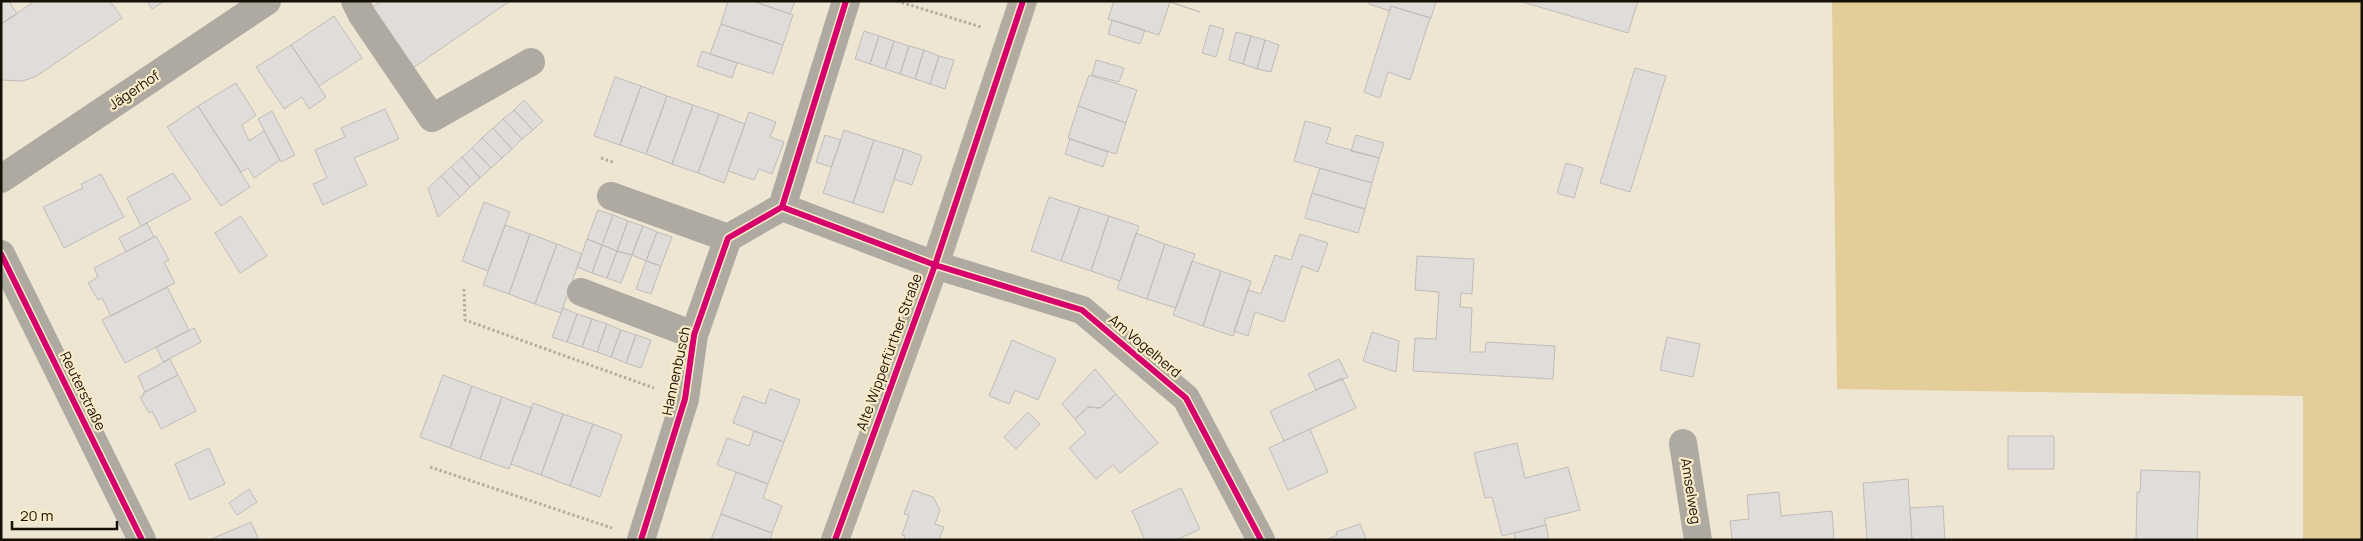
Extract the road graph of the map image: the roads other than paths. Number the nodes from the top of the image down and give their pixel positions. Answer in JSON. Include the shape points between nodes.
{"nodes":[{"id":1,"x":267,"y":1,"type":"edge"},
{"id":2,"x":355,"y":1,"type":"edge"},
{"id":3,"x":846,"y":1,"type":"edge"},
{"id":4,"x":1023,"y":1,"type":"edge"},
{"id":5,"x":531,"y":62,"type":"dead end"},
{"id":6,"x":1,"y":179,"type":"edge"},
{"id":7,"x":611,"y":196,"type":"dead end"},
{"id":8,"x":782,"y":207,"type":"junction"},
{"id":9,"x":728,"y":238,"type":"junction"},
{"id":10,"x":1,"y":254,"type":"edge"},
{"id":11,"x":935,"y":265,"type":"junction"},
{"id":12,"x":581,"y":292,"type":"dead end"},
{"id":13,"x":694,"y":335,"type":"junction"},
{"id":14,"x":1683,"y":443,"type":"dead end"},
{"id":15,"x":641,"y":539,"type":"edge"},
{"id":16,"x":142,"y":540,"type":"edge"},
{"id":17,"x":835,"y":540,"type":"edge"},
{"id":18,"x":1261,"y":540,"type":"edge"},
{"id":19,"x":1698,"y":540,"type":"edge"}],
"edges":[{"from":1,"to":6,"type":"street","name":"Jägerhof"},
{"from":2,"to":5,"type":"street","via":[[432,118]]},
{"from":3,"to":8,"type":"street"},
{"from":4,"to":11,"type":"main road","name":"Alte Wipperfürther Straße"},
{"from":7,"to":9,"type":"street"},
{"from":8,"to":9,"type":"street"},
{"from":8,"to":11,"type":"street"},
{"from":9,"to":13,"type":"street","name":"Hannenbusch"},
{"from":10,"to":16,"type":"street","name":"Reuterstraße"},
{"from":11,"to":17,"type":"main road","name":"Alte Wipperfürther Straße"},
{"from":11,"to":18,"type":"street","name":"Am Vogelherd","via":[[1082,310],[1186,398]]},
{"from":12,"to":13,"type":"street"},
{"from":13,"to":15,"type":"street","name":"Hannenbusch","via":[[686,399]]},
{"from":14,"to":19,"type":"street","name":"Amselweg"}]}
